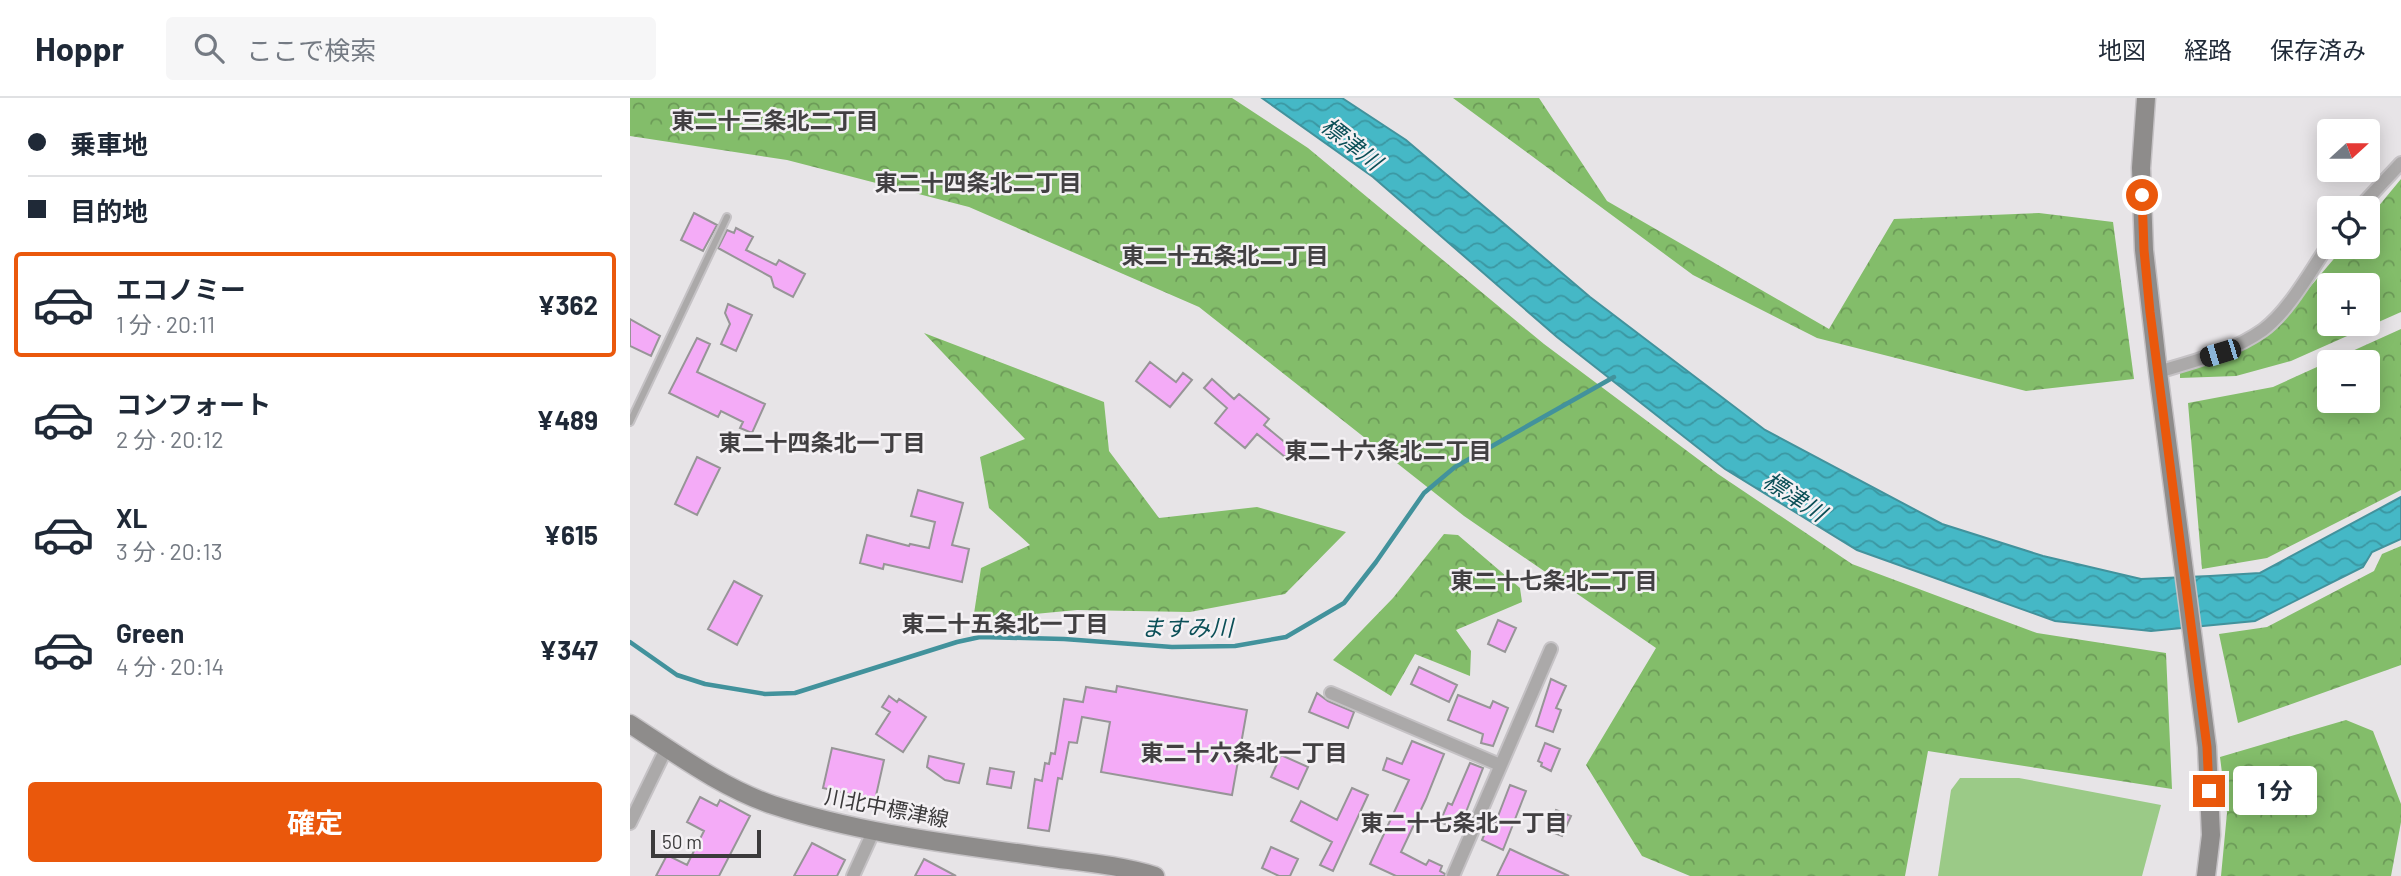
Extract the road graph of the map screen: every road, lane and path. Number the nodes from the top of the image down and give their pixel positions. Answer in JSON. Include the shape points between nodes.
{"nodes":[{"id":1,"x":2146,"y":98,"type":"edge"},
{"id":2,"x":2401,"y":163,"type":"edge"},
{"id":3,"x":2370,"y":196,"type":"edge"},
{"id":4,"x":727,"y":217,"type":"dead end"},
{"id":5,"x":2318,"y":259,"type":"edge"},
{"id":6,"x":2158,"y":372,"type":"junction"},
{"id":7,"x":630,"y":422,"type":"edge"},
{"id":8,"x":1551,"y":649,"type":"dead end"},
{"id":9,"x":1331,"y":693,"type":"dead end"},
{"id":10,"x":630,"y":724,"type":"edge"},
{"id":11,"x":667,"y":747,"type":"junction"},
{"id":12,"x":1500,"y":765,"type":"junction"},
{"id":13,"x":630,"y":823,"type":"edge"},
{"id":14,"x":874,"y":830,"type":"junction"},
{"id":15,"x":1121,"y":873,"type":"edge"},
{"id":16,"x":853,"y":876,"type":"edge"},
{"id":17,"x":1155,"y":876,"type":"edge"},
{"id":18,"x":1453,"y":876,"type":"edge"},
{"id":19,"x":2206,"y":876,"type":"edge"}],
"edges":[{"from":1,"to":6,"type":"street","via":[[2141,168],[2144,250]]},
{"from":2,"to":3,"type":"street"},
{"from":4,"to":7,"type":"lane"},
{"from":5,"to":6,"type":"street","via":[[2265,328],[2220,353]]},
{"from":6,"to":19,"type":"street","via":[[2207,747],[2211,835]]},
{"from":8,"to":12,"type":"street"},
{"from":9,"to":12,"type":"street"},
{"from":10,"to":11,"type":"street","name":"川北中標津線"},
{"from":11,"to":13,"type":"street"},
{"from":11,"to":14,"type":"street","name":"川北中標津線","via":[[738,790],[771,804]]},
{"from":12,"to":18,"type":"street"},
{"from":14,"to":15,"type":"street","name":"川北中標津線"},
{"from":14,"to":16,"type":"street"},
{"from":15,"to":17,"type":"street","name":"川北中標津線"}]}
